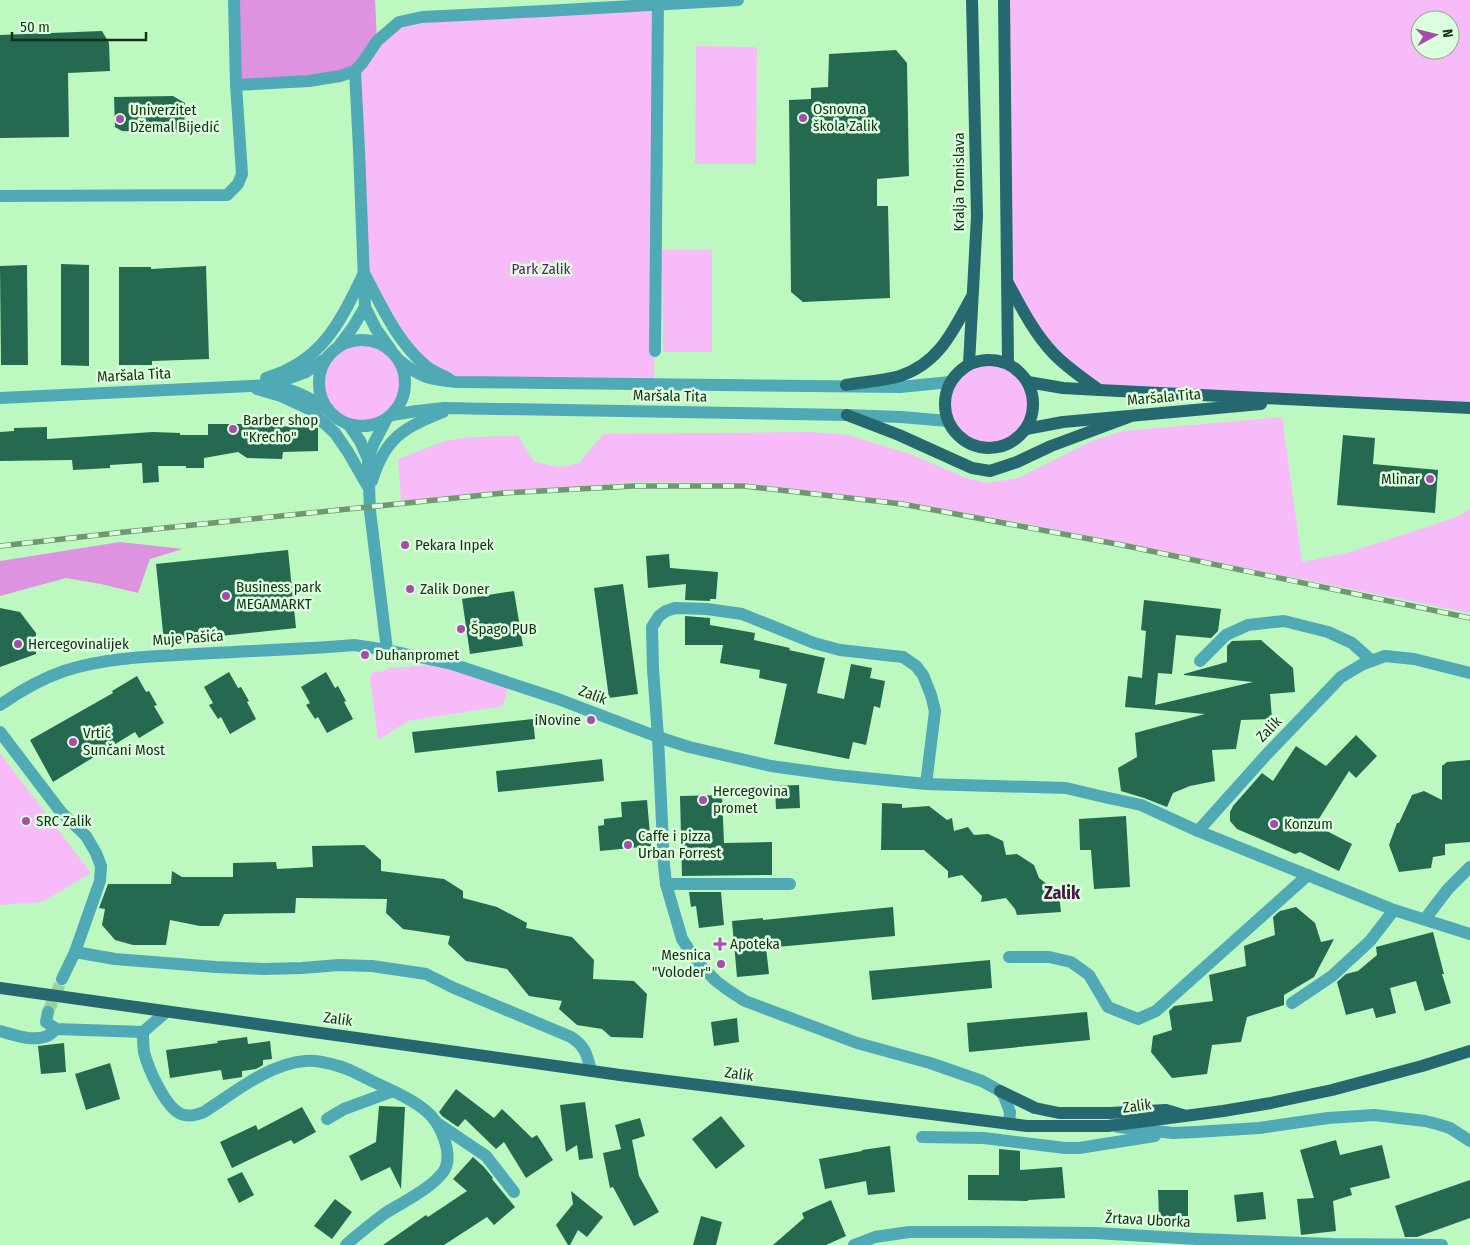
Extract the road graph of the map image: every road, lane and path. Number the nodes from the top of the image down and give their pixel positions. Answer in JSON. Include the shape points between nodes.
{"nodes":[{"id":1,"x":234,"y":0,"type":"edge"},
{"id":2,"x":738,"y":0,"type":"edge"},
{"id":3,"x":972,"y":0,"type":"edge"},
{"id":4,"x":1004,"y":0,"type":"edge"},
{"id":5,"x":658,"y":2,"type":"edge"},
{"id":6,"x":355,"y":71,"type":"junction"},
{"id":7,"x":236,"y":85,"type":"junction"},
{"id":8,"x":0,"y":196,"type":"edge"},
{"id":9,"x":364,"y":273,"type":"junction"},
{"id":10,"x":1007,"y":283,"type":"junction"},
{"id":11,"x":973,"y":293,"type":"junction"},
{"id":12,"x":365,"y":307,"type":"junction"},
{"id":13,"x":338,"y":347,"type":"junction"},
{"id":14,"x":391,"y":350,"type":"junction"},
{"id":15,"x":655,"y":351,"type":"dead end"},
{"id":16,"x":328,"y":356,"type":"junction"},
{"id":17,"x":400,"y":361,"type":"junction"},
{"id":18,"x":1008,"y":363,"type":"junction"},
{"id":19,"x":968,"y":364,"type":"junction"},
{"id":20,"x":456,"y":382,"type":"junction"},
{"id":21,"x":950,"y":382,"type":"junction"},
{"id":22,"x":1028,"y":382,"type":"junction"},
{"id":23,"x":242,"y":385,"type":"junction"},
{"id":24,"x":270,"y":385,"type":"junction"},
{"id":25,"x":846,"y":385,"type":"junction"},
{"id":26,"x":1099,"y":390,"type":"junction"},
{"id":27,"x":0,"y":398,"type":"edge"},
{"id":28,"x":1306,"y":400,"type":"junction"},
{"id":29,"x":452,"y":408,"type":"junction"},
{"id":30,"x":1470,"y":408,"type":"edge"},
{"id":31,"x":328,"y":410,"type":"junction"},
{"id":32,"x":847,"y":415,"type":"junction"},
{"id":33,"x":1129,"y":417,"type":"junction"},
{"id":34,"x":389,"y":418,"type":"junction"},
{"id":35,"x":948,"y":421,"type":"junction"},
{"id":36,"x":349,"y":425,"type":"junction"},
{"id":37,"x":1026,"y":428,"type":"junction"},
{"id":38,"x":368,"y":459,"type":"junction"},
{"id":39,"x":370,"y":489,"type":"junction"},
{"id":40,"x":387,"y":650,"type":"junction"},
{"id":41,"x":1200,"y":661,"type":"dead end"},
{"id":42,"x":1372,"y":661,"type":"junction"},
{"id":43,"x":1470,"y":673,"type":"edge"},
{"id":44,"x":0,"y":704,"type":"edge"},
{"id":45,"x":0,"y":732,"type":"edge"},
{"id":46,"x":658,"y":737,"type":"junction"},
{"id":47,"x":926,"y":784,"type":"junction"},
{"id":48,"x":1198,"y":831,"type":"junction"},
{"id":49,"x":1470,"y":867,"type":"edge"},
{"id":50,"x":1308,"y":875,"type":"junction"},
{"id":51,"x":666,"y":884,"type":"junction"},
{"id":52,"x":790,"y":884,"type":"dead end"},
{"id":53,"x":1394,"y":910,"type":"junction"},
{"id":54,"x":1425,"y":919,"type":"junction"},
{"id":55,"x":1470,"y":934,"type":"edge"},
{"id":56,"x":75,"y":952,"type":"junction"},
{"id":57,"x":1009,"y":957,"type":"dead end"},
{"id":58,"x":62,"y":979,"type":"tunnel mouth"},
{"id":59,"x":0,"y":988,"type":"edge"},
{"id":60,"x":1292,"y":1003,"type":"dead end"},
{"id":61,"x":48,"y":1012,"type":"dead end"},
{"id":62,"x":166,"y":1012,"type":"junction"},
{"id":63,"x":56,"y":1028,"type":"junction"},
{"id":64,"x":0,"y":1031,"type":"edge"},
{"id":65,"x":143,"y":1032,"type":"junction"},
{"id":66,"x":1470,"y":1051,"type":"edge"},
{"id":67,"x":591,"y":1071,"type":"junction"},
{"id":68,"x":393,"y":1091,"type":"junction"},
{"id":69,"x":1000,"y":1091,"type":"junction"},
{"id":70,"x":1185,"y":1116,"type":"junction"},
{"id":71,"x":327,"y":1119,"type":"dead end"},
{"id":72,"x":435,"y":1121,"type":"junction"},
{"id":73,"x":1009,"y":1124,"type":"junction"},
{"id":74,"x":1108,"y":1126,"type":"junction"},
{"id":75,"x":1173,"y":1133,"type":"junction"},
{"id":76,"x":922,"y":1137,"type":"dead end"},
{"id":77,"x":1470,"y":1141,"type":"edge"},
{"id":78,"x":514,"y":1192,"type":"dead end"},
{"id":79,"x":346,"y":1245,"type":"edge"},
{"id":80,"x":854,"y":1245,"type":"edge"},
{"id":81,"x":1442,"y":1245,"type":"edge"}],
"edges":[{"from":1,"to":7,"type":"street"},
{"from":2,"to":5,"type":"street"},
{"from":3,"to":11,"type":"main road","name":"Kralja Tomislava","via":[[977,216]]},
{"from":4,"to":10,"type":"main road"},
{"from":5,"to":6,"type":"street","via":[[422,17],[399,22],[377,41]]},
{"from":5,"to":15,"type":"street"},
{"from":6,"to":7,"type":"street","via":[[309,81]]},
{"from":6,"to":9,"type":"street"},
{"from":7,"to":8,"type":"street","via":[[242,174],[238,184],[227,195]]},
{"from":9,"to":12,"type":"street"},
{"from":9,"to":20,"type":"street","via":[[388,319],[412,351],[427,367]]},
{"from":9,"to":23,"type":"street","via":[[330,335],[314,352],[275,376]]},
{"from":10,"to":18,"type":"main road"},
{"from":10,"to":26,"type":"main road","via":[[1051,351]]},
{"from":11,"to":19,"type":"main road","name":"Kralja Tomislava"},
{"from":11,"to":25,"type":"main road","via":[[942,348],[926,364],[900,376]]},
{"from":12,"to":13,"type":"street"},
{"from":12,"to":14,"type":"street"},
{"from":13,"to":14,"type":"street","via":[[365,339],[379,342]]},
{"from":13,"to":16,"type":"street"},
{"from":14,"to":17,"type":"street"},
{"from":16,"to":24,"type":"street","name":"Maršala Tita","via":[[306,372]]},
{"from":16,"to":31,"type":"street","via":[[321,369],[319,383],[321,397]]},
{"from":17,"to":20,"type":"street","name":"Maršala Tita","via":[[415,373],[431,379]]},
{"from":17,"to":34,"type":"street","via":[[406,390],[401,404]]},
{"from":18,"to":19,"type":"main road","via":[[994,359]]},
{"from":18,"to":22,"type":"main road"},
{"from":19,"to":21,"type":"main road"},
{"from":20,"to":25,"type":"street","name":"Maršala Tita"},
{"from":21,"to":25,"type":"street","name":"Maršala Tita","via":[[900,387]]},
{"from":21,"to":35,"type":"main road","via":[[945,394]]},
{"from":22,"to":26,"type":"main road","name":"Maršala Tita"},
{"from":22,"to":37,"type":"main road","via":[[1034,406]]},
{"from":23,"to":24,"type":"street","name":"Maršala Tita"},
{"from":23,"to":27,"type":"street","name":"Maršala Tita"},
{"from":23,"to":39,"type":"street","via":[[281,396],[309,409],[335,433]]},
{"from":24,"to":31,"type":"street","name":"Maršala Tita","via":[[294,390]]},
{"from":26,"to":28,"type":"main road","name":"Maršala Tita"},
{"from":28,"to":30,"type":"main road","name":"Maršala Tita"},
{"from":28,"to":33,"type":"main road","name":"Maršala Tita"},
{"from":29,"to":32,"type":"street","name":"Maršala Tita"},
{"from":29,"to":34,"type":"street","name":"Maršala Tita","via":[[417,410]]},
{"from":29,"to":39,"type":"street","via":[[402,432],[385,449]]},
{"from":31,"to":36,"type":"street"},
{"from":32,"to":33,"type":"main road","via":[[899,434],[972,468],[990,471]]},
{"from":32,"to":35,"type":"street","name":"Maršala Tita"},
{"from":33,"to":37,"type":"main road","name":"Maršala Tita"},
{"from":34,"to":36,"type":"street","via":[[375,425]]},
{"from":34,"to":38,"type":"street"},
{"from":35,"to":37,"type":"main road","via":[[966,442],[978,447],[1005,445],[1017,439]]},
{"from":36,"to":38,"type":"street"},
{"from":38,"to":39,"type":"street"},
{"from":39,"to":40,"type":"street"},
{"from":40,"to":44,"type":"street","name":"Muje Pašića","via":[[354,645],[129,658],[65,671]]},
{"from":40,"to":46,"type":"street","name":"Zalik","via":[[452,664]]},
{"from":41,"to":42,"type":"street","via":[[1226,634],[1248,625],[1284,621],[1328,632],[1352,643]]},
{"from":42,"to":43,"type":"street","name":"Zalik","via":[[1385,656],[1414,659]]},
{"from":42,"to":48,"type":"street","name":"Zalik","via":[[1342,677]]},
{"from":45,"to":56,"type":"street","via":[[61,812],[86,836],[101,866],[100,881]]},
{"from":46,"to":47,"type":"street","name":"Zalik","via":[[771,766]]},
{"from":46,"to":47,"type":"street","via":[[652,627],[659,616],[675,608],[742,614],[814,643],[840,650],[903,657],[916,666],[932,695],[935,711]]},
{"from":46,"to":51,"type":"street"},
{"from":47,"to":48,"type":"street","name":"Zalik","via":[[1066,788],[1141,805]]},
{"from":48,"to":50,"type":"street","name":"Zalik"},
{"from":49,"to":54,"type":"street"},
{"from":50,"to":53,"type":"street","name":"Zalik"},
{"from":50,"to":57,"type":"street","via":[[1156,1011],[1138,1019],[1108,1007],[1089,975],[1071,962],[1050,957]]},
{"from":51,"to":52,"type":"street"},
{"from":51,"to":69,"type":"street","via":[[682,939],[691,953],[716,981],[746,1001],[857,1043],[982,1081]]},
{"from":53,"to":54,"type":"street","name":"Zalik"},
{"from":53,"to":60,"type":"street","via":[[1370,941],[1332,976]]},
{"from":54,"to":55,"type":"street","name":"Zalik"},
{"from":56,"to":58,"type":"street"},
{"from":56,"to":67,"type":"street","via":[[115,959],[216,967],[372,966],[426,974],[571,1037],[586,1051]]},
{"from":59,"to":62,"type":"main road","name":"Zalik"},
{"from":61,"to":63,"type":"street","via":[[46,1022]]},
{"from":62,"to":65,"type":"street"},
{"from":62,"to":67,"type":"main road","name":"Zalik"},
{"from":63,"to":64,"type":"street","via":[[48,1036],[38,1038]]},
{"from":63,"to":65,"type":"street"},
{"from":65,"to":68,"type":"street","via":[[146,1057],[156,1083],[182,1114],[197,1115],[268,1072],[306,1061],[340,1066]]},
{"from":66,"to":70,"type":"main road","name":"Zalik","via":[[1332,1090]]},
{"from":67,"to":73,"type":"main road","name":"Zalik"},
{"from":68,"to":71,"type":"street","via":[[344,1109]]},
{"from":68,"to":72,"type":"street","via":[[425,1109]]},
{"from":69,"to":70,"type":"main road","via":[[1034,1108],[1059,1113],[1166,1110]]},
{"from":69,"to":73,"type":"street","via":[[1010,1112]]},
{"from":70,"to":74,"type":"main road","name":"Zalik"},
{"from":72,"to":78,"type":"street","via":[[486,1156]]},
{"from":72,"to":79,"type":"street","via":[[448,1149],[446,1168],[437,1179]]},
{"from":73,"to":74,"type":"main road","name":"Zalik"},
{"from":74,"to":75,"type":"street"},
{"from":75,"to":76,"type":"street","via":[[1072,1148],[984,1138]]},
{"from":75,"to":77,"type":"street","via":[[1259,1128],[1374,1115],[1438,1124]]},
{"from":80,"to":81,"type":"street","name":"Žrtava Uborka","via":[[875,1237],[909,1232],[988,1232]]}]}
